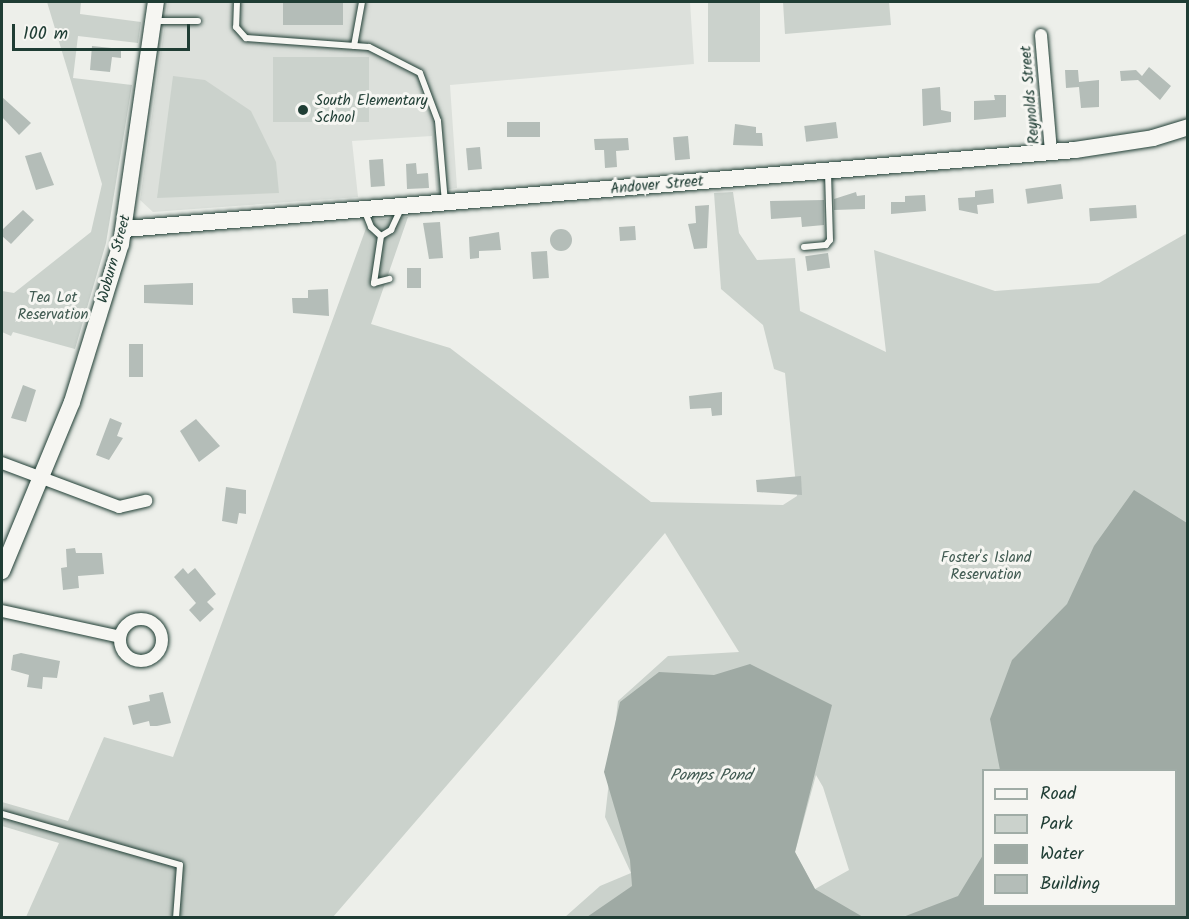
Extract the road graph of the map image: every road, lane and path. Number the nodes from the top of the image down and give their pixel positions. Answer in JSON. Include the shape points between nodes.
{"nodes":[{"id":1,"x":156,"y":2,"type":"edge"},
{"id":2,"x":237,"y":2,"type":"edge"},
{"id":3,"x":362,"y":2,"type":"edge"},
{"id":4,"x":154,"y":21,"type":"junction"},
{"id":5,"x":198,"y":21,"type":"dead end"},
{"id":6,"x":1041,"y":35,"type":"dead end"},
{"id":7,"x":354,"y":46,"type":"junction"},
{"id":8,"x":1188,"y":127,"type":"edge"},
{"id":9,"x":1051,"y":152,"type":"junction"},
{"id":10,"x":828,"y":171,"type":"junction"},
{"id":11,"x":445,"y":202,"type":"junction"},
{"id":12,"x":402,"y":206,"type":"junction"},
{"id":13,"x":363,"y":208,"type":"junction"},
{"id":14,"x":125,"y":229,"type":"junction"},
{"id":15,"x":381,"y":236,"type":"junction"},
{"id":16,"x":804,"y":247,"type":"dead end"},
{"id":17,"x":388,"y":279,"type":"dead end"},
{"id":18,"x":2,"y":463,"type":"edge"},
{"id":19,"x":40,"y":478,"type":"junction"},
{"id":20,"x":146,"y":501,"type":"dead end"},
{"id":21,"x":2,"y":571,"type":"edge"},
{"id":22,"x":2,"y":611,"type":"edge"},
{"id":23,"x":120,"y":637,"type":"dead end"},
{"id":24,"x":2,"y":814,"type":"edge"},
{"id":25,"x":176,"y":918,"type":"edge"}],
"edges":[{"from":1,"to":4,"type":"street","name":"Woburn Street"},
{"from":2,"to":7,"type":"lane","via":[[236,27],[246,38]]},
{"from":3,"to":7,"type":"lane"},
{"from":4,"to":5,"type":"lane"},
{"from":4,"to":14,"type":"street","name":"Woburn Street"},
{"from":6,"to":9,"type":"street","name":"Reynolds Street"},
{"from":7,"to":11,"type":"lane","via":[[369,47],[420,73],[438,121]]},
{"from":8,"to":9,"type":"street","name":"Andover Street","via":[[1128,143]]},
{"from":9,"to":10,"type":"street","name":"Andover Street"},
{"from":10,"to":11,"type":"street","name":"Andover Street"},
{"from":10,"to":16,"type":"lane","via":[[831,240],[826,245]]},
{"from":11,"to":12,"type":"street","name":"Andover Street"},
{"from":12,"to":13,"type":"street","name":"Andover Street"},
{"from":12,"to":15,"type":"lane","via":[[391,230]]},
{"from":13,"to":14,"type":"street","name":"Andover Street"},
{"from":13,"to":15,"type":"lane","via":[[371,227]]},
{"from":14,"to":19,"type":"street","name":"Woburn Street","via":[[72,402]]},
{"from":15,"to":17,"type":"lane","via":[[374,283]]},
{"from":18,"to":19,"type":"street"},
{"from":19,"to":20,"type":"street","via":[[119,507]]},
{"from":19,"to":21,"type":"street","name":"Woburn Street"},
{"from":22,"to":23,"type":"street"},
{"from":24,"to":25,"type":"lane","via":[[180,865]]}]}
